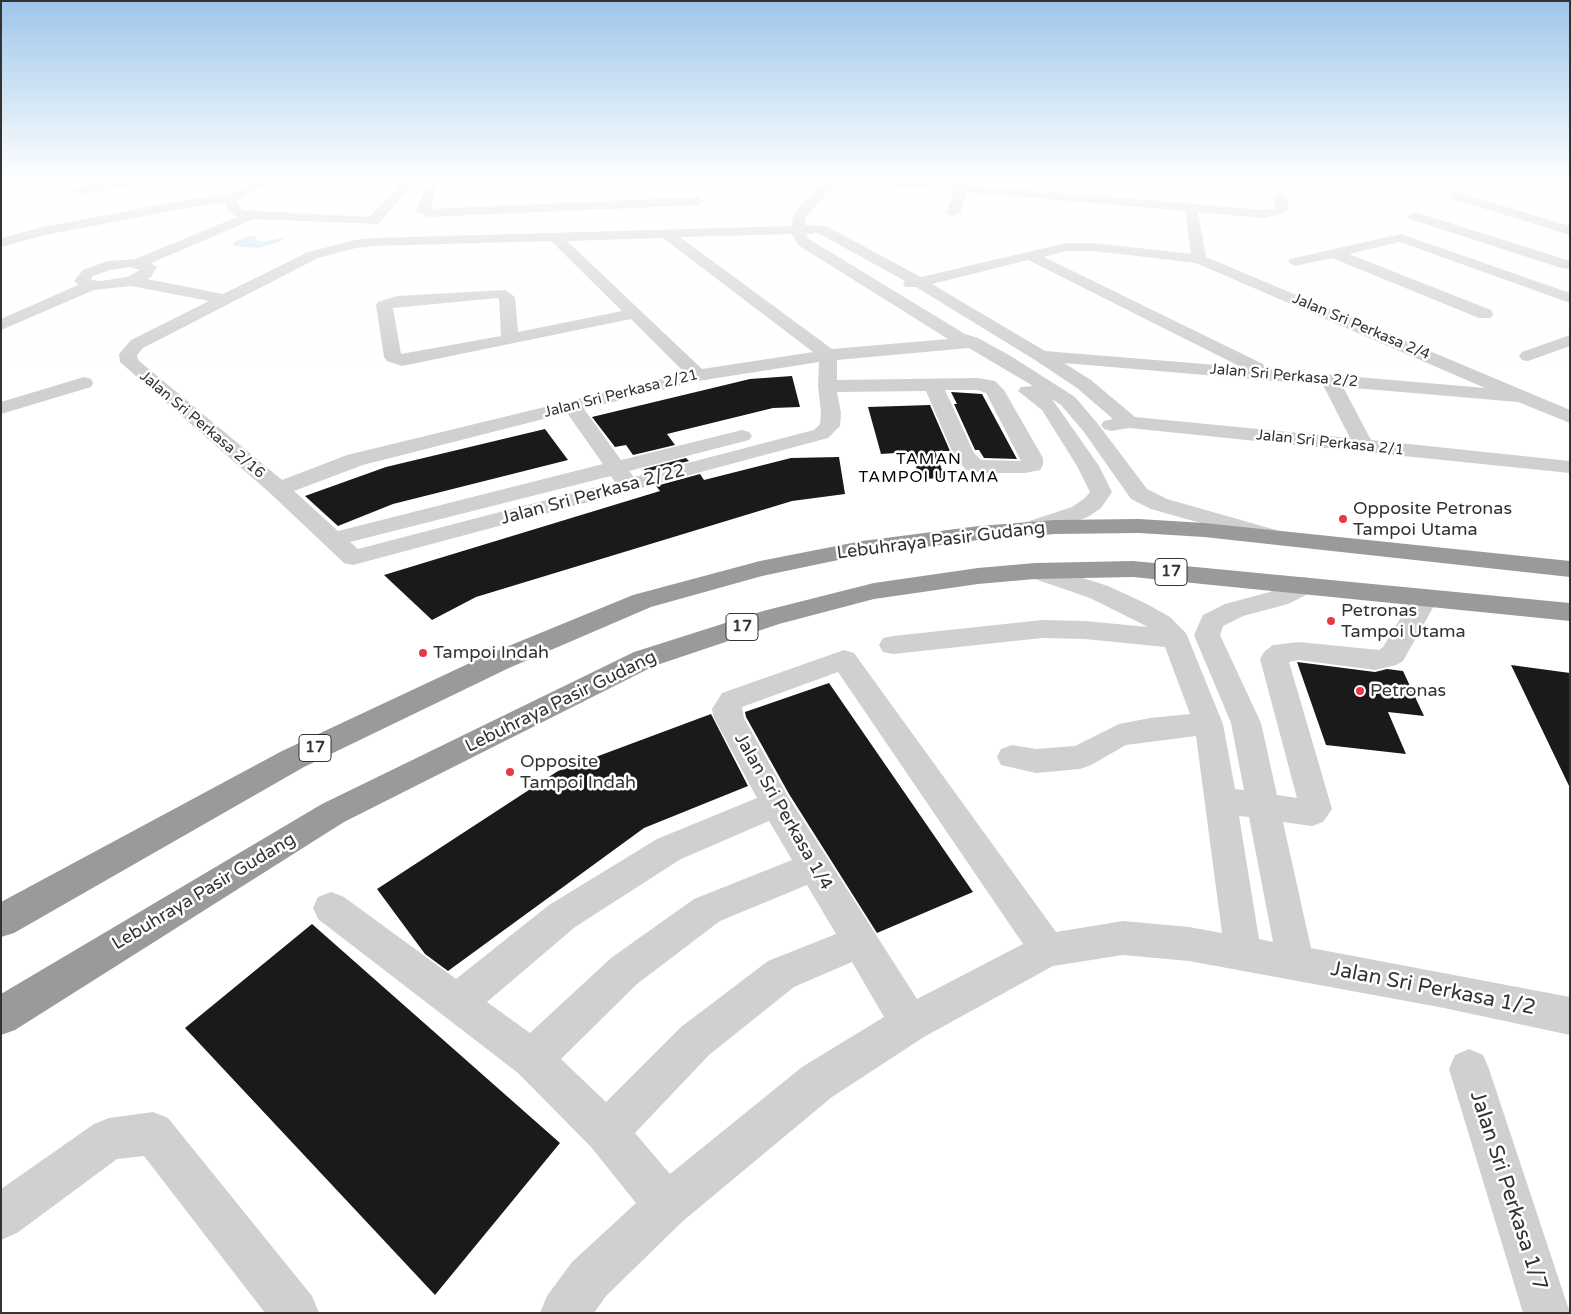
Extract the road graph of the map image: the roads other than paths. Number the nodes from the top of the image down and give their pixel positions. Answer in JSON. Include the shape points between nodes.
{"nodes":[{"id":1,"x":199,"y":241,"type":"edge"},
{"id":2,"x":405,"y":241,"type":"edge"},
{"id":3,"x":558,"y":241,"type":"edge"},
{"id":4,"x":677,"y":241,"type":"edge"},
{"id":5,"x":803,"y":241,"type":"edge"},
{"id":6,"x":845,"y":241,"type":"edge"},
{"id":7,"x":1196,"y":241,"type":"edge"},
{"id":8,"x":1386,"y":241,"type":"edge"},
{"id":9,"x":1411,"y":241,"type":"edge"},
{"id":10,"x":1494,"y":241,"type":"edge"},
{"id":11,"x":374,"y":242,"type":"joint"},
{"id":12,"x":1333,"y":253,"type":"junction"},
{"id":13,"x":1033,"y":256,"type":"junction"},
{"id":14,"x":1199,"y":259,"type":"junction"},
{"id":15,"x":1295,"y":262,"type":"dead end"},
{"id":16,"x":1568,"y":265,"type":"edge"},
{"id":17,"x":143,"y":269,"type":"junction"},
{"id":18,"x":1522,"y":280,"type":"junction"},
{"id":19,"x":131,"y":281,"type":"junction"},
{"id":20,"x":920,"y":282,"type":"junction"},
{"id":21,"x":92,"y":286,"type":"junction"},
{"id":22,"x":242,"y":290,"type":"junction"},
{"id":23,"x":881,"y":290,"type":"junction"},
{"id":24,"x":1570,"y":298,"type":"edge"},
{"id":25,"x":224,"y":299,"type":"junction"},
{"id":26,"x":632,"y":314,"type":"junction"},
{"id":27,"x":1485,"y":314,"type":"dead end"},
{"id":28,"x":1,"y":325,"type":"edge"},
{"id":29,"x":510,"y":339,"type":"junction"},
{"id":30,"x":964,"y":341,"type":"junction"},
{"id":31,"x":1568,"y":342,"type":"edge"},
{"id":32,"x":828,"y":355,"type":"junction"},
{"id":33,"x":1041,"y":356,"type":"junction"},
{"id":34,"x":1528,"y":356,"type":"dead end"},
{"id":35,"x":1270,"y":374,"type":"junction"},
{"id":36,"x":698,"y":375,"type":"junction"},
{"id":37,"x":1330,"y":380,"type":"junction"},
{"id":38,"x":84,"y":383,"type":"dead end"},
{"id":39,"x":933,"y":385,"type":"junction"},
{"id":40,"x":827,"y":386,"type":"junction"},
{"id":41,"x":1526,"y":397,"type":"junction"},
{"id":42,"x":572,"y":406,"type":"junction"},
{"id":43,"x":1,"y":408,"type":"edge"},
{"id":44,"x":1570,"y":417,"type":"edge"},
{"id":45,"x":1129,"y":422,"type":"junction"},
{"id":46,"x":1037,"y":423,"type":"junction"},
{"id":47,"x":1091,"y":428,"type":"junction"},
{"id":48,"x":1364,"y":446,"type":"junction"},
{"id":49,"x":1570,"y":467,"type":"edge"},
{"id":50,"x":622,"y":477,"type":"junction"},
{"id":51,"x":279,"y":489,"type":"junction"},
{"id":52,"x":1026,"y":530,"type":"junction"},
{"id":53,"x":333,"y":539,"type":"junction"},
{"id":54,"x":1283,"y":539,"type":"junction"},
{"id":55,"x":353,"y":558,"type":"joint"},
{"id":56,"x":1570,"y":569,"type":"edge"},
{"id":57,"x":1035,"y":571,"type":"junction"},
{"id":58,"x":1305,"y":585,"type":"junction"},
{"id":59,"x":1426,"y":597,"type":"junction"},
{"id":60,"x":1570,"y":612,"type":"edge"},
{"id":61,"x":1176,"y":639,"type":"junction"},
{"id":62,"x":893,"y":645,"type":"dead end"},
{"id":63,"x":1208,"y":724,"type":"junction"},
{"id":64,"x":1012,"y":757,"type":"dead end"},
{"id":65,"x":1220,"y":800,"type":"junction"},
{"id":66,"x":776,"y":804,"type":"junction"},
{"id":67,"x":1263,"y":807,"type":"junction"},
{"id":68,"x":814,"y":866,"type":"junction"},
{"id":69,"x":331,"y":908,"type":"dead end"},
{"id":70,"x":1,"y":921,"type":"edge"},
{"id":71,"x":860,"y":941,"type":"junction"},
{"id":72,"x":1048,"y":950,"type":"junction"},
{"id":73,"x":1243,"y":953,"type":"junction"},
{"id":74,"x":1295,"y":962,"type":"junction"},
{"id":75,"x":457,"y":1003,"type":"junction"},
{"id":76,"x":1,"y":1016,"type":"edge"},
{"id":77,"x":1570,"y":1016,"type":"edge"},
{"id":78,"x":910,"y":1024,"type":"junction"},
{"id":79,"x":532,"y":1059,"type":"junction"},
{"id":80,"x":1469,"y":1069,"type":"dead end"},
{"id":81,"x":606,"y":1132,"type":"junction"},
{"id":82,"x":668,"y":1206,"type":"junction"},
{"id":83,"x":1,"y":1217,"type":"edge"},
{"id":84,"x":295,"y":1313,"type":"edge"},
{"id":85,"x":564,"y":1313,"type":"edge"},
{"id":86,"x":1547,"y":1313,"type":"edge"}],
"edges":[{"from":1,"to":17,"type":"street"},
{"from":2,"to":11,"type":"street","name":"Jalan Sri Perkasa 2/16"},
{"from":3,"to":26,"type":"street"},
{"from":4,"to":32,"type":"street"},
{"from":5,"to":23,"type":"street"},
{"from":6,"to":20,"type":"street","name":"Jalan Sri Perkasa 2/16"},
{"from":7,"to":14,"type":"street"},
{"from":8,"to":12,"type":"street"},
{"from":9,"to":18,"type":"street"},
{"from":10,"to":16,"type":"street"},
{"from":11,"to":22,"type":"street","name":"Jalan Sri Perkasa 2/16","via":[[333,248],[313,255]]},
{"from":12,"to":15,"type":"street"},
{"from":12,"to":27,"type":"street"},
{"from":13,"to":14,"type":"street","name":"Jalan Sri Perkasa 2/4","via":[[1066,247],[1094,247]]},
{"from":13,"to":20,"type":"street","name":"Jalan Sri Perkasa 2/4"},
{"from":13,"to":35,"type":"street"},
{"from":14,"to":41,"type":"street","name":"Jalan Sri Perkasa 2/4"},
{"from":16,"to":18,"type":"street"},
{"from":17,"to":19,"type":"street"},
{"from":17,"to":21,"type":"street","via":[[113,265],[88,273],[82,281]]},
{"from":17,"to":22,"type":"street"},
{"from":18,"to":24,"type":"street"},
{"from":19,"to":21,"type":"street"},
{"from":19,"to":25,"type":"street"},
{"from":20,"to":23,"type":"street","name":"Jalan Sri Perkasa 2/4"},
{"from":20,"to":33,"type":"street","name":"Jalan Sri Perkasa 2/2"},
{"from":21,"to":28,"type":"street"},
{"from":22,"to":25,"type":"street","name":"Jalan Sri Perkasa 2/16"},
{"from":23,"to":30,"type":"street"},
{"from":25,"to":51,"type":"street","name":"Jalan Sri Perkasa 2/16","via":[[137,344],[128,354],[128,362]]},
{"from":26,"to":29,"type":"street"},
{"from":26,"to":36,"type":"street"},
{"from":29,"to":29,"type":"street","via":[[402,362],[393,357],[384,305],[397,301],[499,293],[507,297]]},
{"from":30,"to":32,"type":"street","name":"Jalan Sri Perkasa 2/21"},
{"from":30,"to":46,"type":"street","via":[[1050,406]]},
{"from":30,"to":47,"type":"street","via":[[1068,400]]},
{"from":31,"to":34,"type":"street"},
{"from":32,"to":36,"type":"street","name":"Jalan Sri Perkasa 2/21"},
{"from":32,"to":40,"type":"street"},
{"from":33,"to":35,"type":"street","name":"Jalan Sri Perkasa 2/2"},
{"from":33,"to":45,"type":"street","name":"Jalan Sri Perkasa 2/2","via":[[1084,384]]},
{"from":35,"to":37,"type":"street","name":"Jalan Sri Perkasa 2/2"},
{"from":36,"to":42,"type":"street","name":"Jalan Sri Perkasa 2/21"},
{"from":37,"to":41,"type":"street","name":"Jalan Sri Perkasa 2/2"},
{"from":37,"to":48,"type":"street"},
{"from":38,"to":43,"type":"street"},
{"from":39,"to":40,"type":"street"},
{"from":39,"to":46,"type":"street","via":[[988,385]]},
{"from":39,"to":46,"type":"street","via":[[965,456],[974,465],[1032,465]]},
{"from":40,"to":50,"type":"street","name":"Jalan Sri Perkasa 2/22","via":[[831,420],[821,434]]},
{"from":41,"to":44,"type":"street","name":"Jalan Sri Perkasa 2/4"},
{"from":42,"to":50,"type":"street"},
{"from":42,"to":51,"type":"street","name":"Jalan Sri Perkasa 2/21","via":[[355,460]]},
{"from":45,"to":47,"type":"street","name":"Jalan Sri Perkasa 2/1"},
{"from":45,"to":48,"type":"street","name":"Jalan Sri Perkasa 2/1"},
{"from":46,"to":52,"type":"street","via":[[1088,466],[1101,492],[1080,512]]},
{"from":47,"to":54,"type":"street","via":[[1139,494],[1159,504]]},
{"from":48,"to":49,"type":"street","name":"Jalan Sri Perkasa 2/1"},
{"from":50,"to":53,"type":"street"},
{"from":50,"to":55,"type":"street","name":"Jalan Sri Perkasa 2/22"},
{"from":51,"to":53,"type":"street","name":"Jalan Sri Perkasa 2/16"},
{"from":52,"to":54,"type":"highway","name":"Lebuhraya Pasir Gudang","number":"17","via":[[1139,526]]},
{"from":52,"to":70,"type":"highway","name":"Lebuhraya Pasir Gudang","number":"17","via":[[853,550],[760,569],[642,601],[601,616],[293,759]]},
{"from":53,"to":55,"type":"street","name":"Jalan Sri Perkasa 2/16"},
{"from":54,"to":56,"type":"highway","name":"Lebuhraya Pasir Gudang","number":"17"},
{"from":57,"to":58,"type":"highway","name":"Lebuhraya Pasir Gudang","number":"17","via":[[1133,569]]},
{"from":57,"to":61,"type":"street","via":[[1099,592],[1138,610],[1161,623]]},
{"from":57,"to":76,"type":"highway","name":"Lebuhraya Pasir Gudang","number":"17","via":[[874,591],[772,617],[644,659],[333,813]]},
{"from":58,"to":59,"type":"highway","name":"Lebuhraya Pasir Gudang","number":"17"},
{"from":58,"to":67,"type":"street","via":[[1279,598],[1234,610],[1212,621],[1207,635],[1246,724]]},
{"from":59,"to":60,"type":"highway","name":"Lebuhraya Pasir Gudang","number":"17"},
{"from":59,"to":67,"type":"street","via":[[1393,654],[1386,658],[1375,660],[1299,651],[1283,652],[1274,659],[1316,809],[1312,813]]},
{"from":61,"to":62,"type":"street","via":[[1042,629]]},
{"from":61,"to":63,"type":"street"},
{"from":63,"to":64,"type":"street","via":[[1119,735],[1080,757],[1036,762]]},
{"from":63,"to":65,"type":"street"},
{"from":65,"to":67,"type":"street"},
{"from":65,"to":73,"type":"street"},
{"from":66,"to":68,"type":"street","name":"Jalan Sri Perkasa 1/4"},
{"from":66,"to":72,"type":"street","name":"Jalan Sri Perkasa 1/4","via":[[727,709],[732,700],[741,695],[844,660]]},
{"from":66,"to":75,"type":"street","via":[[668,848],[562,916]]},
{"from":67,"to":74,"type":"street"},
{"from":68,"to":71,"type":"street","name":"Jalan Sri Perkasa 1/4"},
{"from":68,"to":79,"type":"street","via":[[707,910],[624,971]]},
{"from":69,"to":75,"type":"street"},
{"from":71,"to":78,"type":"street","name":"Jalan Sri Perkasa 1/4"},
{"from":71,"to":81,"type":"street","via":[[781,974],[695,1041]]},
{"from":72,"to":73,"type":"street","name":"Jalan Sri Perkasa 1/2","via":[[1123,938]]},
{"from":72,"to":78,"type":"street","name":"Jalan Sri Perkasa 1/2"},
{"from":73,"to":74,"type":"street","name":"Jalan Sri Perkasa 1/2"},
{"from":74,"to":77,"type":"street","name":"Jalan Sri Perkasa 1/2"},
{"from":75,"to":79,"type":"street"},
{"from":78,"to":82,"type":"street","name":"Jalan Sri Perkasa 1/2","via":[[817,1082]]},
{"from":79,"to":81,"type":"street"},
{"from":80,"to":86,"type":"street","name":"Jalan Sri Perkasa 1/7"},
{"from":81,"to":82,"type":"street"},
{"from":82,"to":85,"type":"street","name":"Jalan Sri Perkasa 1/2","via":[[589,1279]]},
{"from":83,"to":84,"type":"street","via":[[109,1139],[153,1133]]}]}
